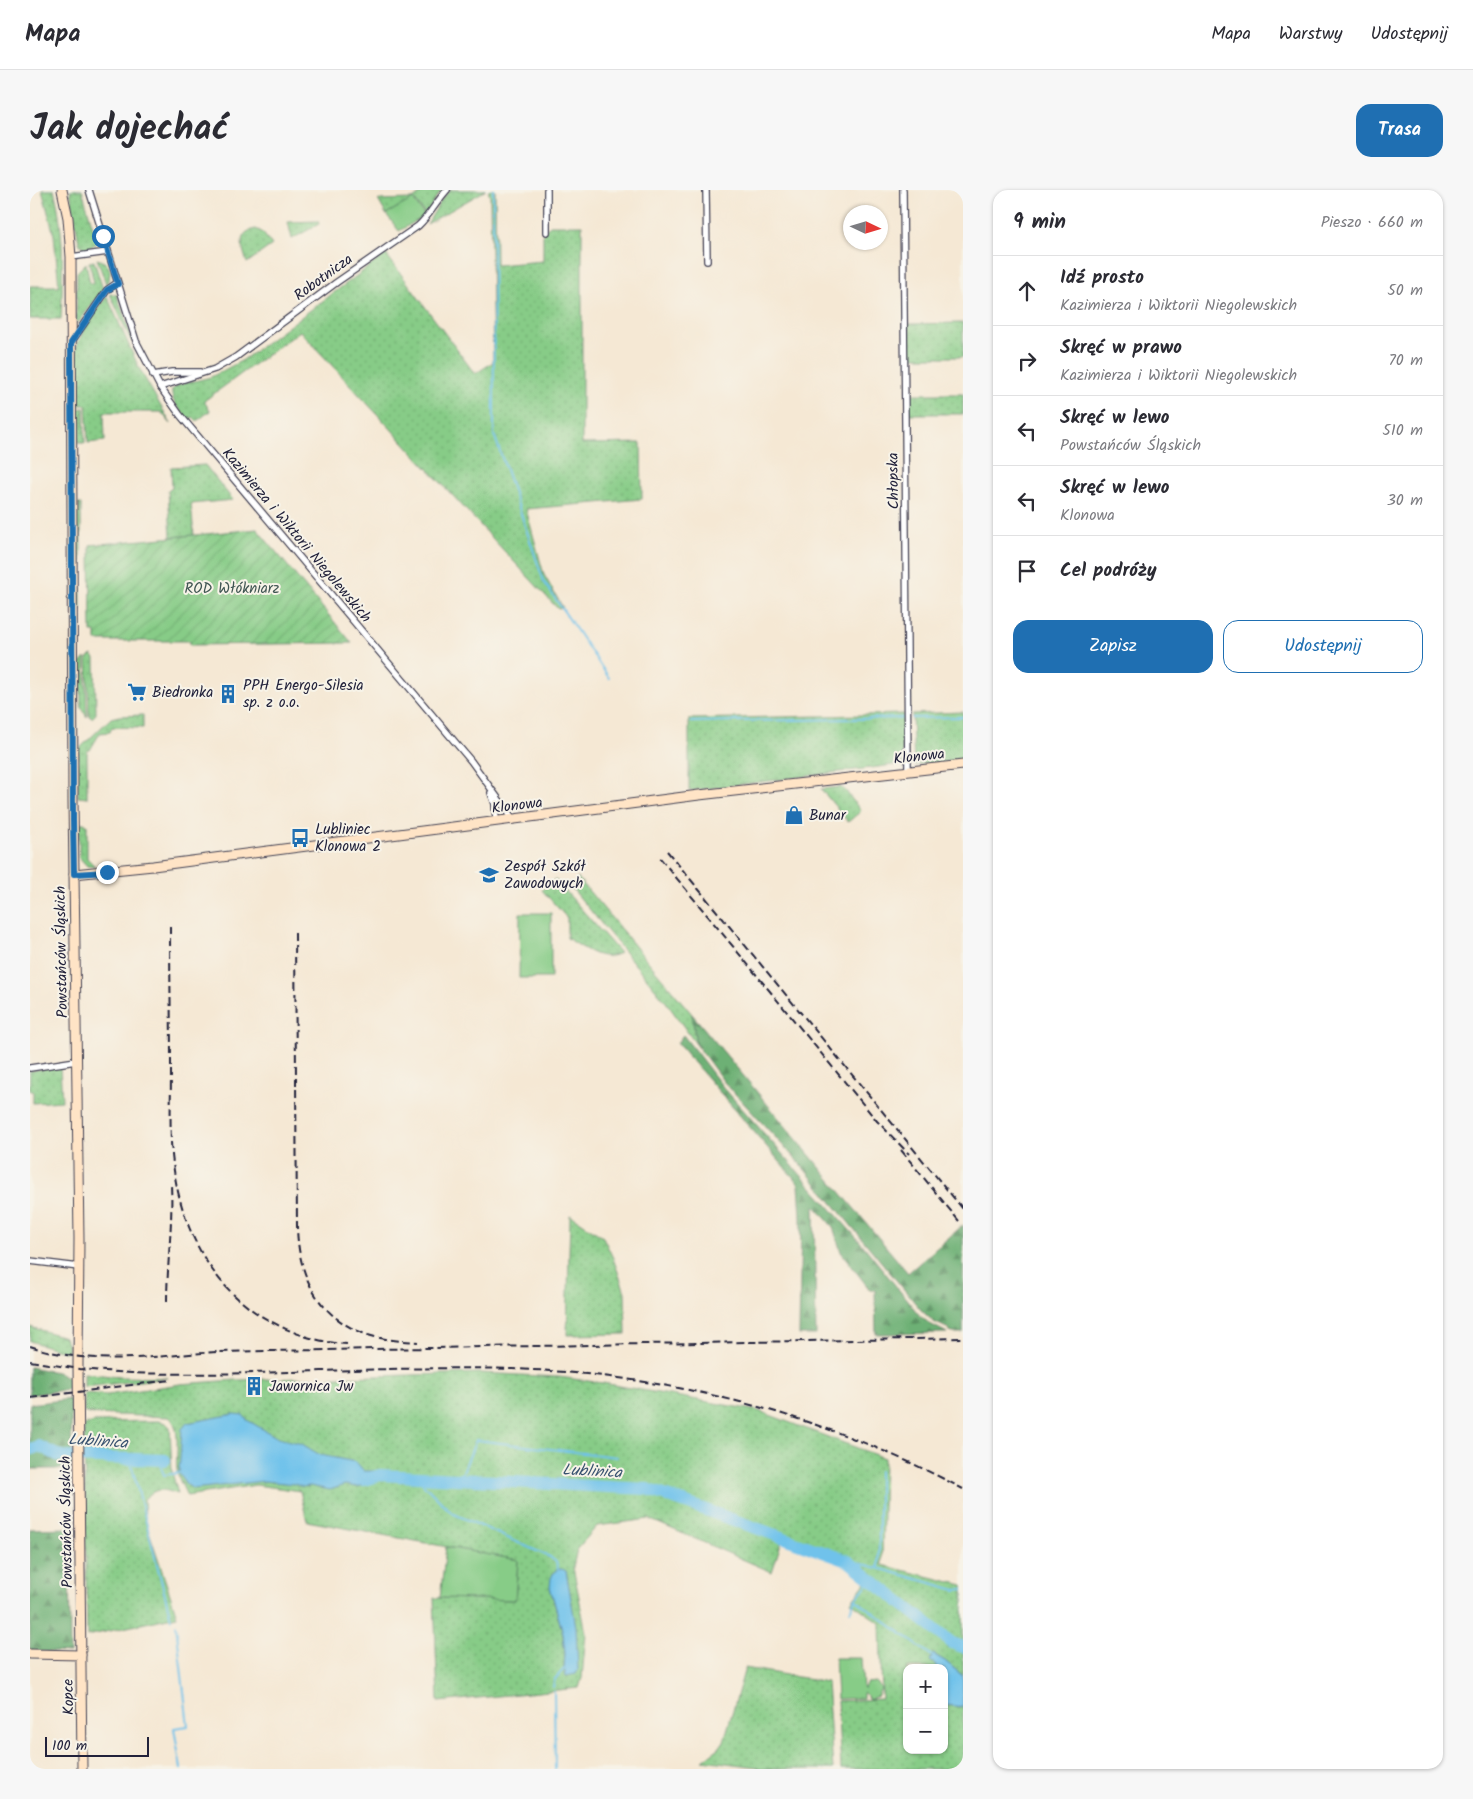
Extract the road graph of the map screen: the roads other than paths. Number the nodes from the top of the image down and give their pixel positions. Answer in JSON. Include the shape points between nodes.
{"nodes":[{"id":1,"x":62,"y":190,"type":"edge"},
{"id":2,"x":89,"y":190,"type":"edge"},
{"id":3,"x":447,"y":190,"type":"edge"},
{"id":4,"x":547,"y":190,"type":"edge"},
{"id":5,"x":706,"y":190,"type":"edge"},
{"id":6,"x":902,"y":190,"type":"edge"},
{"id":7,"x":547,"y":232,"type":"dead end"},
{"id":8,"x":108,"y":252,"type":"junction"},
{"id":9,"x":71,"y":257,"type":"junction"},
{"id":10,"x":707,"y":261,"type":"dead end"},
{"id":11,"x":118,"y":284,"type":"junction"},
{"id":12,"x":71,"y":343,"type":"junction"},
{"id":13,"x":205,"y":371,"type":"junction"},
{"id":14,"x":153,"y":375,"type":"junction"},
{"id":15,"x":160,"y":387,"type":"junction"},
{"id":16,"x":963,"y":765,"type":"edge"},
{"id":17,"x":908,"y":771,"type":"junction"},
{"id":18,"x":488,"y":784,"type":"junction"},
{"id":19,"x":513,"y":819,"type":"junction"},
{"id":20,"x":496,"y":821,"type":"junction"},
{"id":21,"x":74,"y":874,"type":"junction"},
{"id":22,"x":76,"y":1061,"type":"junction"},
{"id":23,"x":30,"y":1068,"type":"edge"},
{"id":24,"x":30,"y":1261,"type":"edge"},
{"id":25,"x":79,"y":1267,"type":"junction"},
{"id":26,"x":30,"y":1654,"type":"edge"},
{"id":27,"x":81,"y":1655,"type":"junction"},
{"id":28,"x":82,"y":1769,"type":"edge"}],
"edges":[{"from":1,"to":9,"type":"main road","name":"Powstańców Śląskich"},
{"from":2,"to":8,"type":"street","name":"Kazimierza i Wiktorii Niegolewskich"},
{"from":3,"to":13,"type":"street","name":"Robotnicza","via":[[418,226],[246,350]]},
{"from":4,"to":7,"type":"street"},
{"from":5,"to":10,"type":"street"},
{"from":6,"to":17,"type":"street","name":"Chłopska"},
{"from":8,"to":9,"type":"street"},
{"from":8,"to":11,"type":"street","name":"Kazimierza i Wiktorii Niegolewskich"},
{"from":9,"to":12,"type":"main road","name":"Powstańców Śląskich"},
{"from":11,"to":12,"type":"street","via":[[107,290]]},
{"from":11,"to":14,"type":"street","name":"Kazimierza i Wiktorii Niegolewskich","via":[[136,341]]},
{"from":12,"to":21,"type":"main road","name":"Powstańców Śląskich"},
{"from":13,"to":14,"type":"street","name":"Robotnicza"},
{"from":13,"to":15,"type":"street","name":"Robotnicza"},
{"from":14,"to":15,"type":"street","name":"Kazimierza i Wiktorii Niegolewskich"},
{"from":15,"to":18,"type":"street","name":"Kazimierza i Wiktorii Niegolewskich"},
{"from":16,"to":17,"type":"main road","name":"Klonowa"},
{"from":17,"to":19,"type":"main road","name":"Klonowa"},
{"from":18,"to":19,"type":"street","name":"Kazimierza i Wiktorii Niegolewskich"},
{"from":18,"to":20,"type":"street","via":[[495,804]]},
{"from":19,"to":20,"type":"main road","name":"Klonowa"},
{"from":20,"to":21,"type":"main road","name":"Klonowa"},
{"from":21,"to":22,"type":"main road","name":"Powstańców Śląskich"},
{"from":22,"to":23,"type":"street"},
{"from":22,"to":25,"type":"main road","name":"Powstańców Śląskich"},
{"from":24,"to":25,"type":"street"},
{"from":25,"to":27,"type":"main road","name":"Powstańców Śląskich"},
{"from":26,"to":27,"type":"main road"},
{"from":27,"to":28,"type":"main road","name":"Kopce"}]}
